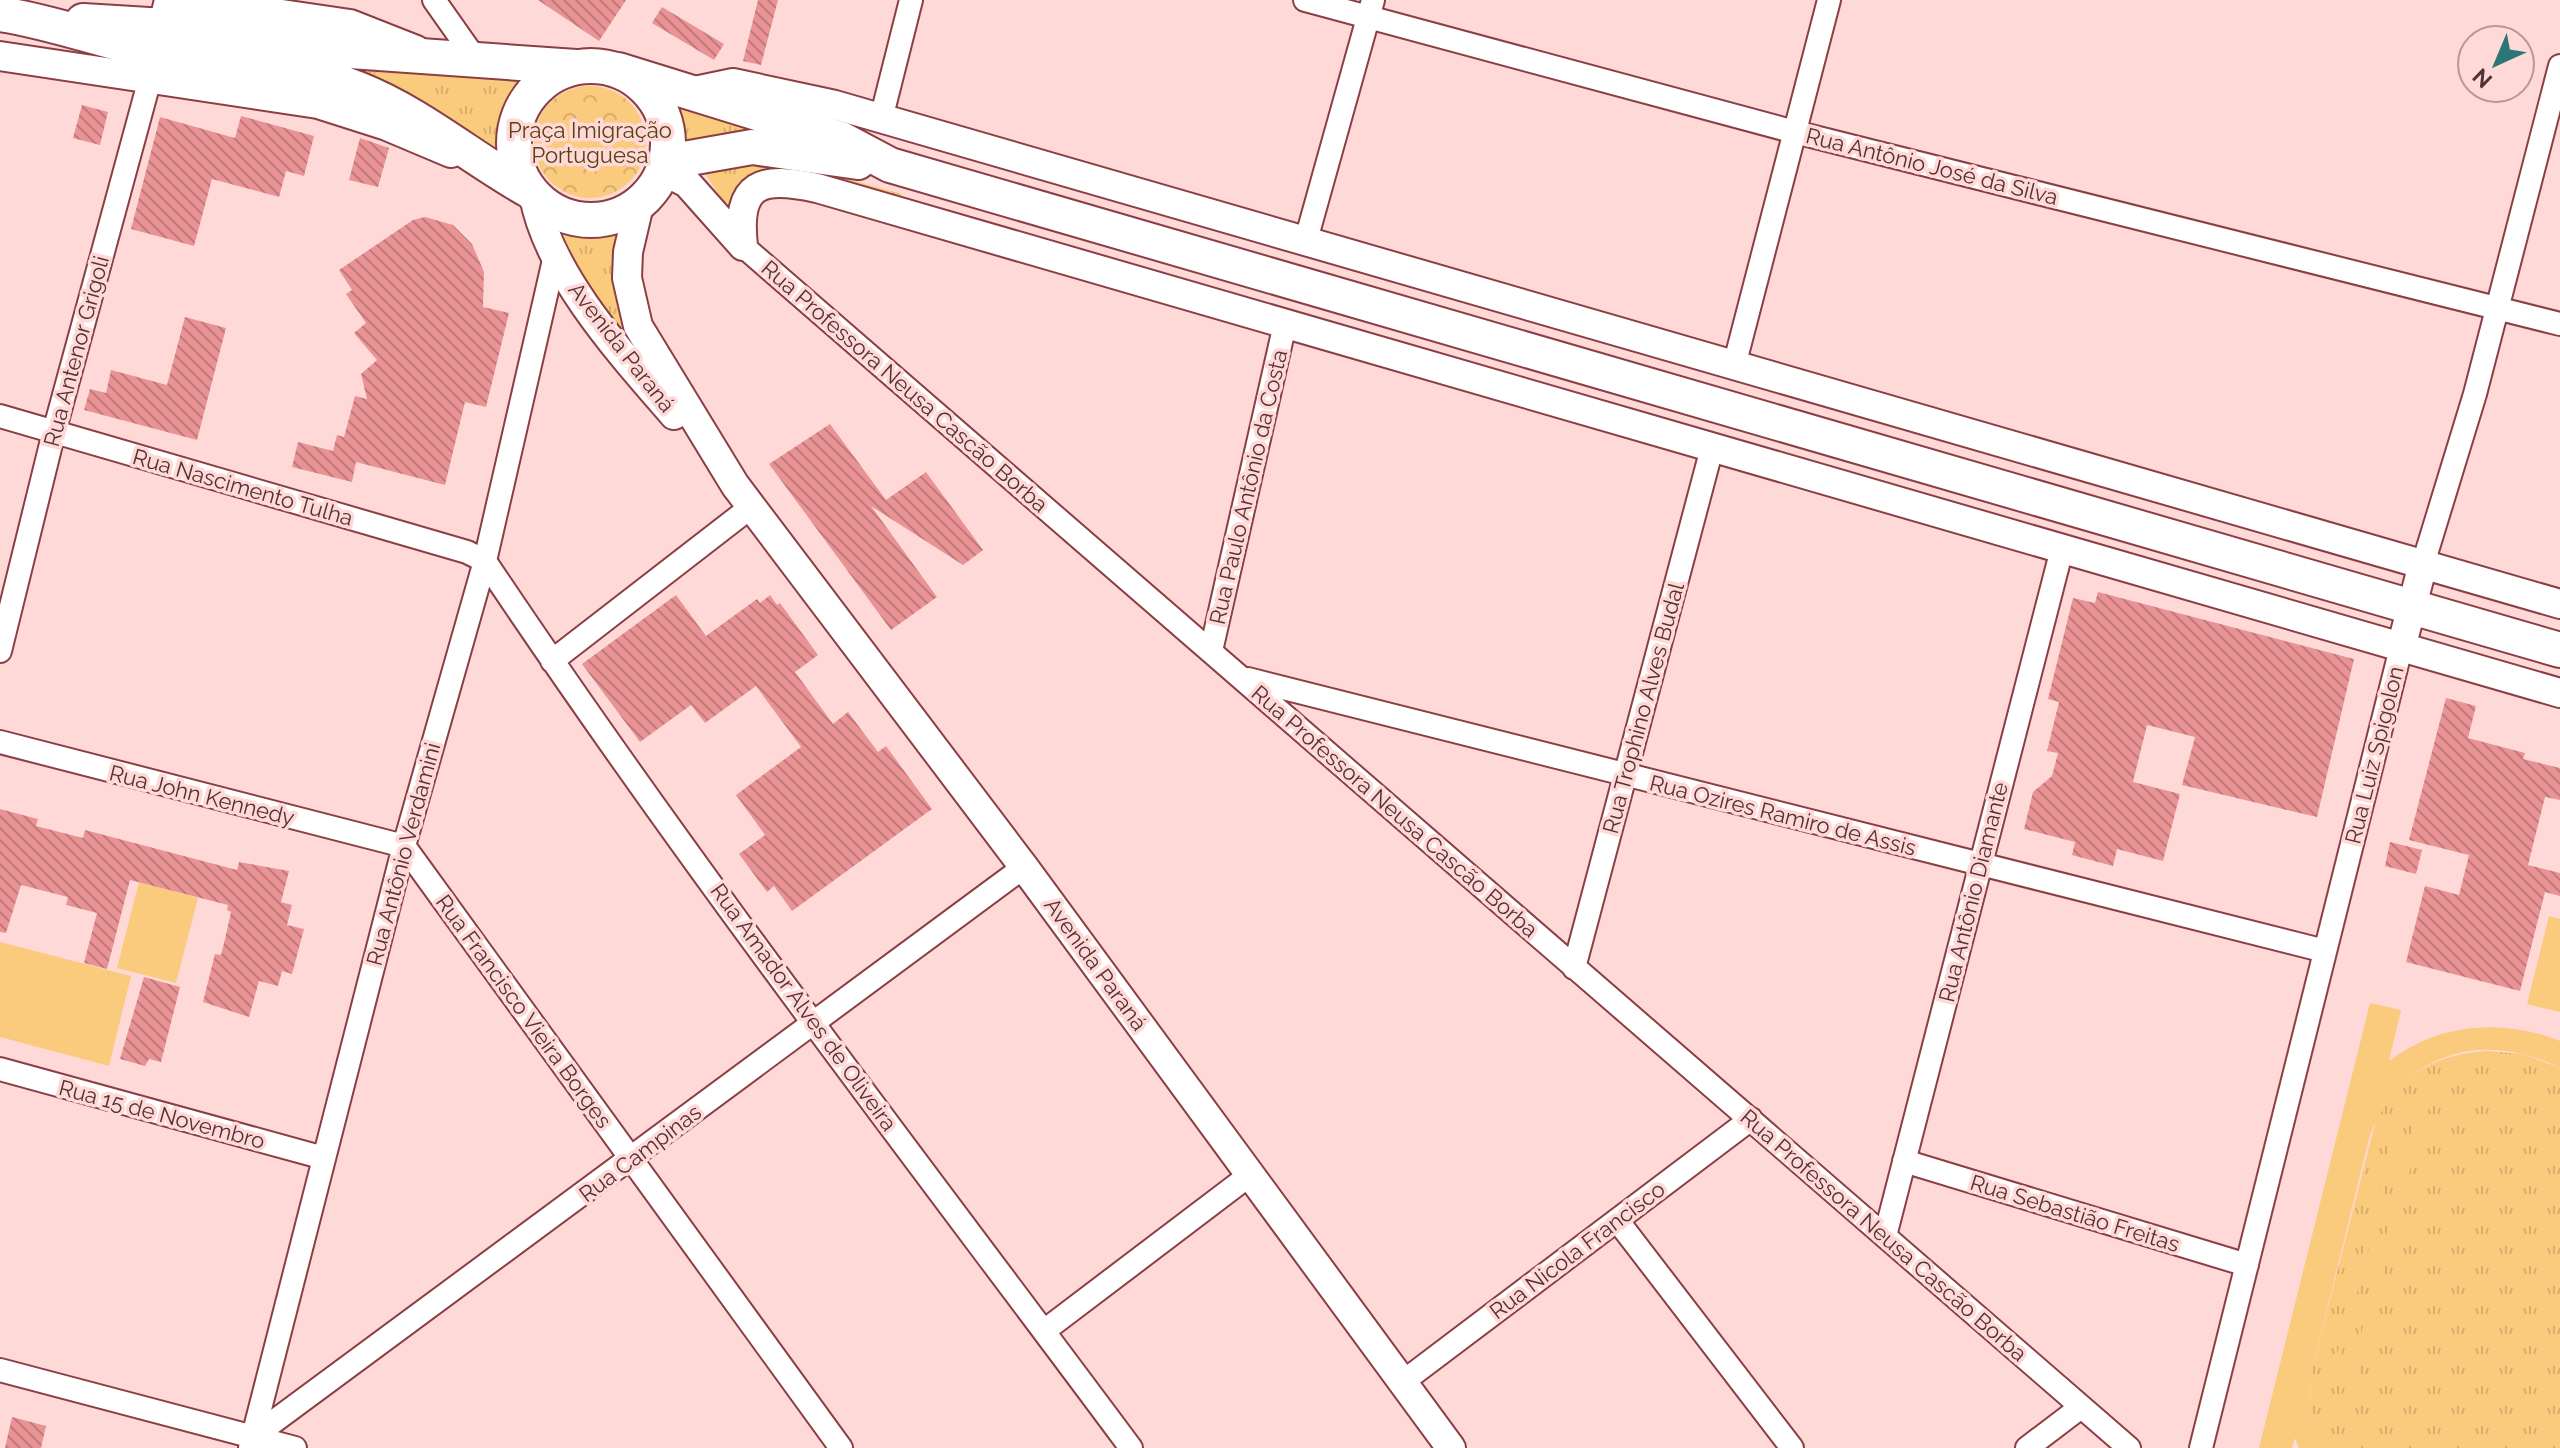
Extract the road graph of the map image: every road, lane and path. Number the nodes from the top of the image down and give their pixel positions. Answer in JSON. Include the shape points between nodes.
{"nodes":[{"id":1,"x":434,"y":0,"type":"edge"},
{"id":2,"x":911,"y":0,"type":"edge"},
{"id":3,"x":1305,"y":0,"type":"edge"},
{"id":4,"x":1829,"y":0,"type":"edge"},
{"id":5,"x":1371,"y":8,"type":"edge"},
{"id":6,"x":0,"y":14,"type":"edge"},
{"id":7,"x":166,"y":31,"type":"edge"},
{"id":8,"x":0,"y":56,"type":"edge"},
{"id":9,"x":477,"y":61,"type":"junction"},
{"id":10,"x":2560,"y":66,"type":"edge"},
{"id":11,"x":576,"y":67,"type":"junction"},
{"id":12,"x":618,"y":70,"type":"junction"},
{"id":13,"x":690,"y":92,"type":"junction"},
{"id":14,"x":881,"y":119,"type":"junction"},
{"id":15,"x":1795,"y":132,"type":"junction"},
{"id":16,"x":890,"y":165,"type":"junction"},
{"id":17,"x":666,"y":167,"type":"junction"},
{"id":18,"x":532,"y":193,"type":"junction"},
{"id":19,"x":639,"y":205,"type":"junction"},
{"id":20,"x":1306,"y":240,"type":"junction"},
{"id":21,"x":743,"y":246,"type":"junction"},
{"id":22,"x":554,"y":260,"type":"junction"},
{"id":23,"x":2497,"y":307,"type":"junction"},
{"id":24,"x":1285,"y":324,"type":"junction"},
{"id":25,"x":2560,"y":324,"type":"edge"},
{"id":26,"x":1734,"y":366,"type":"junction"},
{"id":27,"x":0,"y":416,"type":"edge"},
{"id":28,"x":54,"y":432,"type":"junction"},
{"id":29,"x":1712,"y":448,"type":"junction"},
{"id":30,"x":743,"y":496,"type":"junction"},
{"id":31,"x":2062,"y":549,"type":"junction"},
{"id":32,"x":485,"y":561,"type":"junction"},
{"id":33,"x":2423,"y":564,"type":"junction"},
{"id":34,"x":2560,"y":604,"type":"edge"},
{"id":35,"x":2412,"y":607,"type":"junction"},
{"id":36,"x":2401,"y":648,"type":"junction"},
{"id":37,"x":2560,"y":650,"type":"edge"},
{"id":38,"x":0,"y":651,"type":"edge"},
{"id":39,"x":1211,"y":651,"type":"junction"},
{"id":40,"x":552,"y":661,"type":"junction"},
{"id":41,"x":1242,"y":677,"type":"junction"},
{"id":42,"x":2560,"y":693,"type":"edge"},
{"id":43,"x":0,"y":742,"type":"edge"},
{"id":44,"x":1625,"y":775,"type":"junction"},
{"id":45,"x":404,"y":846,"type":"junction"},
{"id":46,"x":1980,"y":865,"type":"junction"},
{"id":47,"x":1024,"y":867,"type":"junction"},
{"id":48,"x":2325,"y":951,"type":"junction"},
{"id":49,"x":1574,"y":968,"type":"junction"},
{"id":50,"x":814,"y":1022,"type":"junction"},
{"id":51,"x":0,"y":1069,"type":"edge"},
{"id":52,"x":1751,"y":1119,"type":"junction"},
{"id":53,"x":324,"y":1158,"type":"junction"},
{"id":54,"x":632,"y":1160,"type":"junction"},
{"id":55,"x":1904,"y":1161,"type":"junction"},
{"id":56,"x":1251,"y":1174,"type":"junction"},
{"id":57,"x":1617,"y":1220,"type":"junction"},
{"id":58,"x":1885,"y":1236,"type":"junction"},
{"id":59,"x":2247,"y":1265,"type":"junction"},
{"id":60,"x":1044,"y":1331,"type":"junction"},
{"id":61,"x":0,"y":1370,"type":"edge"},
{"id":62,"x":1404,"y":1381,"type":"junction"},
{"id":63,"x":2081,"y":1407,"type":"junction"},
{"id":64,"x":252,"y":1443,"type":"edge"},
{"id":65,"x":295,"y":1448,"type":"edge"},
{"id":66,"x":841,"y":1448,"type":"edge"},
{"id":67,"x":1131,"y":1448,"type":"edge"},
{"id":68,"x":1451,"y":1448,"type":"edge"},
{"id":69,"x":1792,"y":1448,"type":"edge"},
{"id":70,"x":2027,"y":1448,"type":"edge"},
{"id":71,"x":2129,"y":1448,"type":"edge"},
{"id":72,"x":2201,"y":1448,"type":"edge"}],
"edges":[{"from":1,"to":9,"type":"street"},
{"from":2,"to":14,"type":"street"},
{"from":3,"to":5,"type":"street","name":"Rua Antônio José da Silva"},
{"from":4,"to":15,"type":"street"},
{"from":5,"to":15,"type":"street","name":"Rua Antônio José da Silva"},
{"from":5,"to":20,"type":"street"},
{"from":6,"to":7,"type":"main road","via":[[121,21]]},
{"from":7,"to":8,"type":"street"},
{"from":7,"to":9,"type":"main road"},
{"from":7,"to":18,"type":"main road","via":[[356,88],[424,121]]},
{"from":7,"to":28,"type":"street","name":"Rua Antenor Grigoli"},
{"from":9,"to":11,"type":"main road"},
{"from":10,"to":23,"type":"street","name":"Rua Luiz Spigolon"},
{"from":11,"to":12,"type":"main road"},
{"from":11,"to":18,"type":"main road","via":[[541,84],[518,116],[514,155]]},
{"from":12,"to":13,"type":"main road"},
{"from":12,"to":17,"type":"main road","via":[[654,97],[667,128]]},
{"from":13,"to":14,"type":"street","via":[[733,83]]},
{"from":13,"to":16,"type":"main road","via":[[841,139]]},
{"from":14,"to":20,"type":"street"},
{"from":15,"to":23,"type":"street","name":"Rua Antônio José da Silva"},
{"from":15,"to":26,"type":"street"},
{"from":16,"to":17,"type":"main road","via":[[752,147]]},
{"from":16,"to":35,"type":"main road"},
{"from":17,"to":19,"type":"main road"},
{"from":17,"to":21,"type":"street","name":"Rua Professora Neusa Cascão Borba"},
{"from":18,"to":19,"type":"main road","via":[[554,211],[577,220],[610,219]]},
{"from":18,"to":22,"type":"street","name":"Avenida Paraná"},
{"from":19,"to":30,"type":"street","name":"Avenida Paraná","via":[[627,278],[638,326]]},
{"from":20,"to":26,"type":"street"},
{"from":21,"to":24,"type":"street","via":[[741,211],[751,191],[771,181],[788,182]]},
{"from":21,"to":39,"type":"street","name":"Rua Professora Neusa Cascão Borba"},
{"from":22,"to":30,"type":"street","name":"Avenida Paraná","via":[[654,392]]},
{"from":22,"to":32,"type":"street","name":"Rua Antônio Verdamini"},
{"from":23,"to":25,"type":"street","name":"Rua Antônio José da Silva"},
{"from":23,"to":33,"type":"street","name":"Rua Luiz Spigolon"},
{"from":24,"to":29,"type":"street"},
{"from":24,"to":39,"type":"street","name":"Rua Paulo Antônio da Costa"},
{"from":26,"to":33,"type":"street"},
{"from":27,"to":28,"type":"street","name":"Rua Nascimento Tulha"},
{"from":28,"to":32,"type":"street","name":"Rua Nascimento Tulha"},
{"from":28,"to":38,"type":"street","name":"Rua Antenor Grigoli"},
{"from":29,"to":31,"type":"street"},
{"from":29,"to":44,"type":"street","name":"Rua Trophino Alves Budal"},
{"from":30,"to":40,"type":"street"},
{"from":30,"to":47,"type":"street","name":"Avenida Paraná"},
{"from":31,"to":36,"type":"street"},
{"from":31,"to":46,"type":"street","name":"Rua Antônio Diamante"},
{"from":32,"to":40,"type":"street","name":"Rua Amador Alves de Oliveira"},
{"from":32,"to":45,"type":"street","name":"Rua Antônio Verdamini"},
{"from":33,"to":34,"type":"street"},
{"from":33,"to":35,"type":"street","name":"Rua Luiz Spigolon"},
{"from":35,"to":36,"type":"street","name":"Rua Luiz Spigolon"},
{"from":35,"to":37,"type":"main road"},
{"from":36,"to":42,"type":"street"},
{"from":36,"to":48,"type":"street","name":"Rua Luiz Spigolon"},
{"from":39,"to":41,"type":"street","name":"Rua Professora Neusa Cascão Borba"},
{"from":40,"to":50,"type":"street","name":"Rua Amador Alves de Oliveira"},
{"from":41,"to":44,"type":"street","name":"Rua Ozires Ramiro de Assis"},
{"from":41,"to":49,"type":"street","name":"Rua Professora Neusa Cascão Borba"},
{"from":43,"to":45,"type":"street","name":"Rua John Kennedy"},
{"from":44,"to":46,"type":"street","name":"Rua Ozires Ramiro de Assis"},
{"from":44,"to":49,"type":"street","name":"Rua Trophino Alves Budal"},
{"from":45,"to":53,"type":"street","name":"Rua Antônio Verdamini"},
{"from":45,"to":54,"type":"street","name":"Rua Francisco Vieira Borges"},
{"from":46,"to":48,"type":"street","name":"Rua Ozires Ramiro de Assis"},
{"from":46,"to":55,"type":"street","name":"Rua Antônio Diamante"},
{"from":47,"to":50,"type":"street","name":"Rua Campinas"},
{"from":47,"to":56,"type":"street","name":"Avenida Paraná"},
{"from":48,"to":59,"type":"street","name":"Rua Luiz Spigolon"},
{"from":49,"to":52,"type":"street","name":"Rua Professora Neusa Cascão Borba"},
{"from":50,"to":54,"type":"street","name":"Rua Campinas"},
{"from":50,"to":60,"type":"street","name":"Rua Amador Alves de Oliveira"},
{"from":51,"to":53,"type":"street","name":"Rua 15 de Novembro"},
{"from":52,"to":57,"type":"street","name":"Rua Nicola Francisco"},
{"from":52,"to":58,"type":"street","name":"Rua Professora Neusa Cascão Borba"},
{"from":53,"to":64,"type":"street","name":"Rua Antônio Verdamini"},
{"from":54,"to":64,"type":"street","name":"Rua Campinas"},
{"from":54,"to":66,"type":"street","name":"Rua Francisco Vieira Borges"},
{"from":55,"to":58,"type":"street","name":"Rua Antônio Diamante"},
{"from":55,"to":59,"type":"street","name":"Rua Sebastião Freitas"},
{"from":56,"to":60,"type":"street"},
{"from":56,"to":62,"type":"street","name":"Avenida Paraná"},
{"from":57,"to":62,"type":"street","name":"Rua Nicola Francisco"},
{"from":57,"to":69,"type":"street"},
{"from":58,"to":63,"type":"street","name":"Rua Professora Neusa Cascão Borba"},
{"from":59,"to":72,"type":"street","name":"Rua Luiz Spigolon"},
{"from":60,"to":67,"type":"street","name":"Rua Amador Alves de Oliveira"},
{"from":61,"to":64,"type":"street"},
{"from":62,"to":68,"type":"street","name":"Avenida Paraná"},
{"from":63,"to":70,"type":"street"},
{"from":63,"to":71,"type":"street","name":"Rua Professora Neusa Cascão Borba"},
{"from":64,"to":65,"type":"street"}]}
